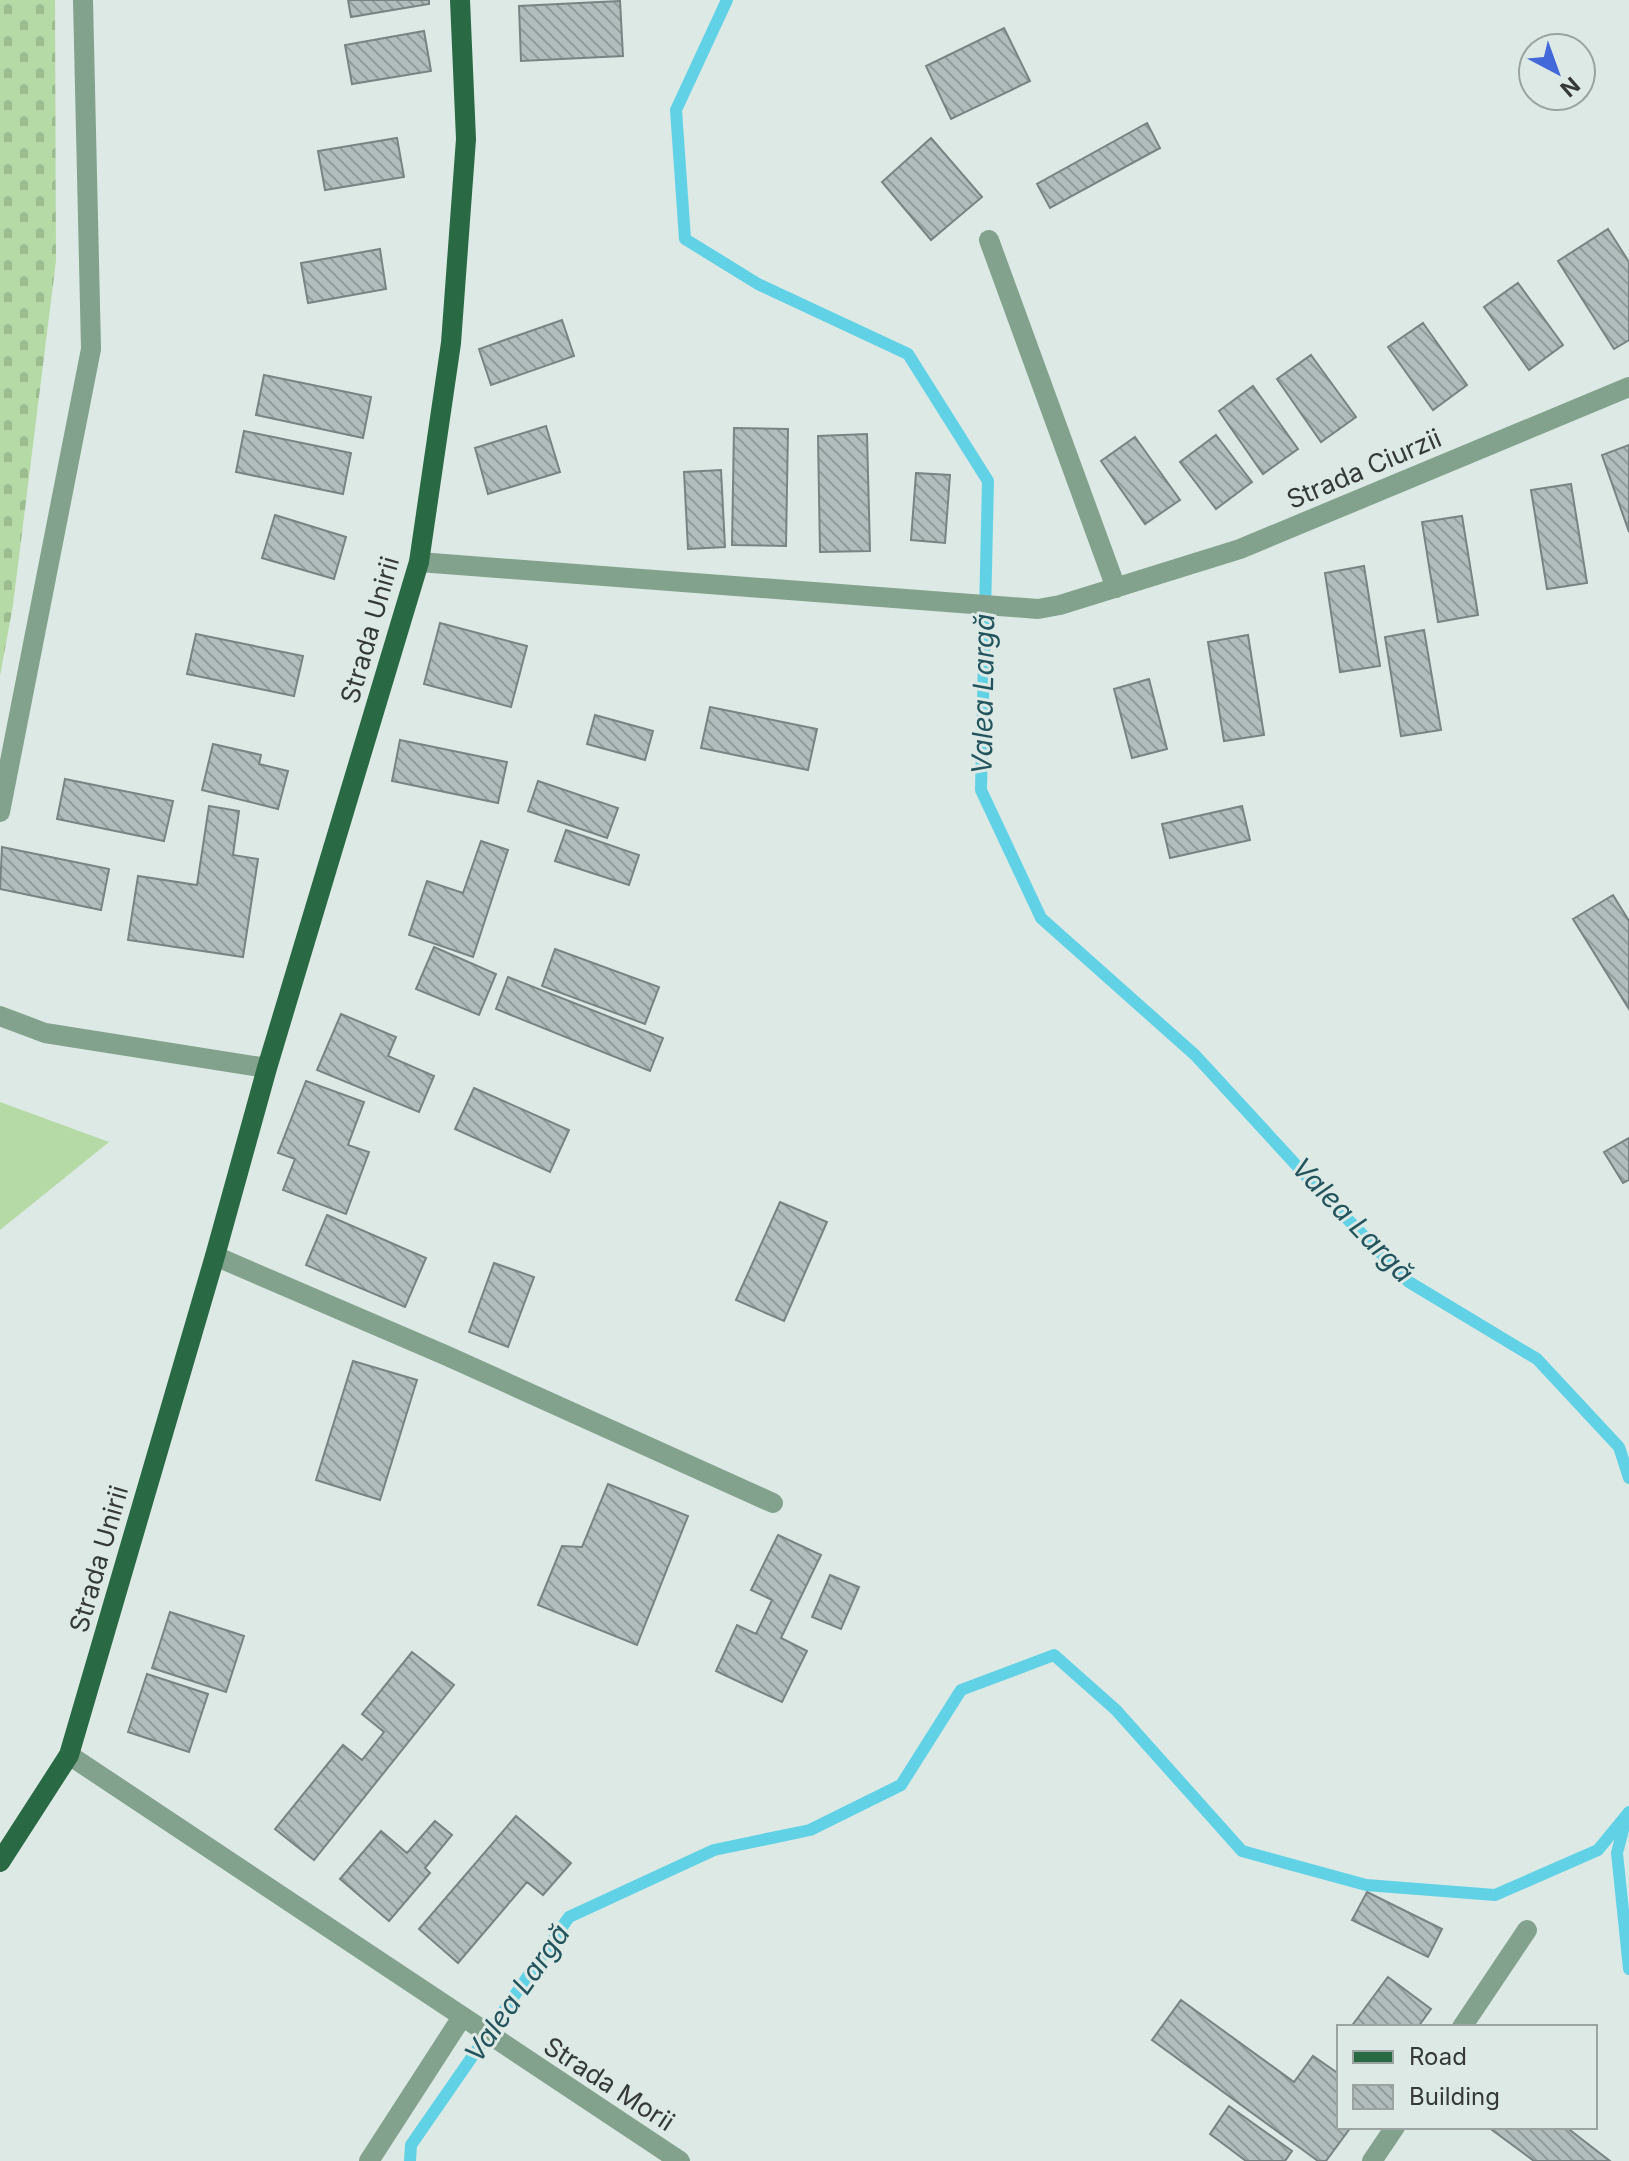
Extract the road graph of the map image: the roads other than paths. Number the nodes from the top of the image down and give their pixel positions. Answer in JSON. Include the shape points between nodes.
{"nodes":[{"id":1,"x":83,"y":0,"type":"edge"},
{"id":2,"x":460,"y":0,"type":"edge"},
{"id":3,"x":989,"y":240,"type":"dead end"},
{"id":4,"x":1629,"y":387,"type":"edge"},
{"id":5,"x":419,"y":562,"type":"junction"},
{"id":6,"x":1116,"y":588,"type":"junction"},
{"id":7,"x":0,"y":812,"type":"edge"},
{"id":8,"x":0,"y":1016,"type":"edge"},
{"id":9,"x":267,"y":1068,"type":"junction"},
{"id":10,"x":215,"y":1256,"type":"junction"},
{"id":11,"x":773,"y":1503,"type":"dead end"},
{"id":12,"x":69,"y":1755,"type":"junction"},
{"id":13,"x":0,"y":1862,"type":"edge"},
{"id":14,"x":1527,"y":1930,"type":"dead end"},
{"id":15,"x":469,"y":2021,"type":"junction"},
{"id":16,"x":1463,"y":2025,"type":"edge"},
{"id":17,"x":1394,"y":2129,"type":"edge"},
{"id":18,"x":369,"y":2161,"type":"edge"},
{"id":19,"x":680,"y":2161,"type":"edge"},
{"id":20,"x":1372,"y":2161,"type":"edge"}],
"edges":[{"from":1,"to":7,"type":"street","via":[[91,349]]},
{"from":2,"to":5,"type":"main road","name":"Strada Unirii","via":[[466,139],[451,343]]},
{"from":3,"to":6,"type":"street"},
{"from":4,"to":6,"type":"street","name":"Strada Ciurzii","via":[[1240,549]]},
{"from":5,"to":6,"type":"street","name":"Strada Ciurzii","via":[[1038,609]]},
{"from":5,"to":9,"type":"main road","name":"Strada Unirii"},
{"from":8,"to":9,"type":"street","via":[[45,1033]]},
{"from":9,"to":10,"type":"main road","name":"Strada Unirii"},
{"from":10,"to":11,"type":"street"},
{"from":10,"to":12,"type":"main road","name":"Strada Unirii"},
{"from":12,"to":13,"type":"main road","name":"Strada Unirii"},
{"from":12,"to":15,"type":"street","name":"Strada Morii"},
{"from":14,"to":16,"type":"street"},
{"from":15,"to":18,"type":"street"},
{"from":15,"to":19,"type":"street","name":"Strada Morii"},
{"from":17,"to":20,"type":"street"}]}
